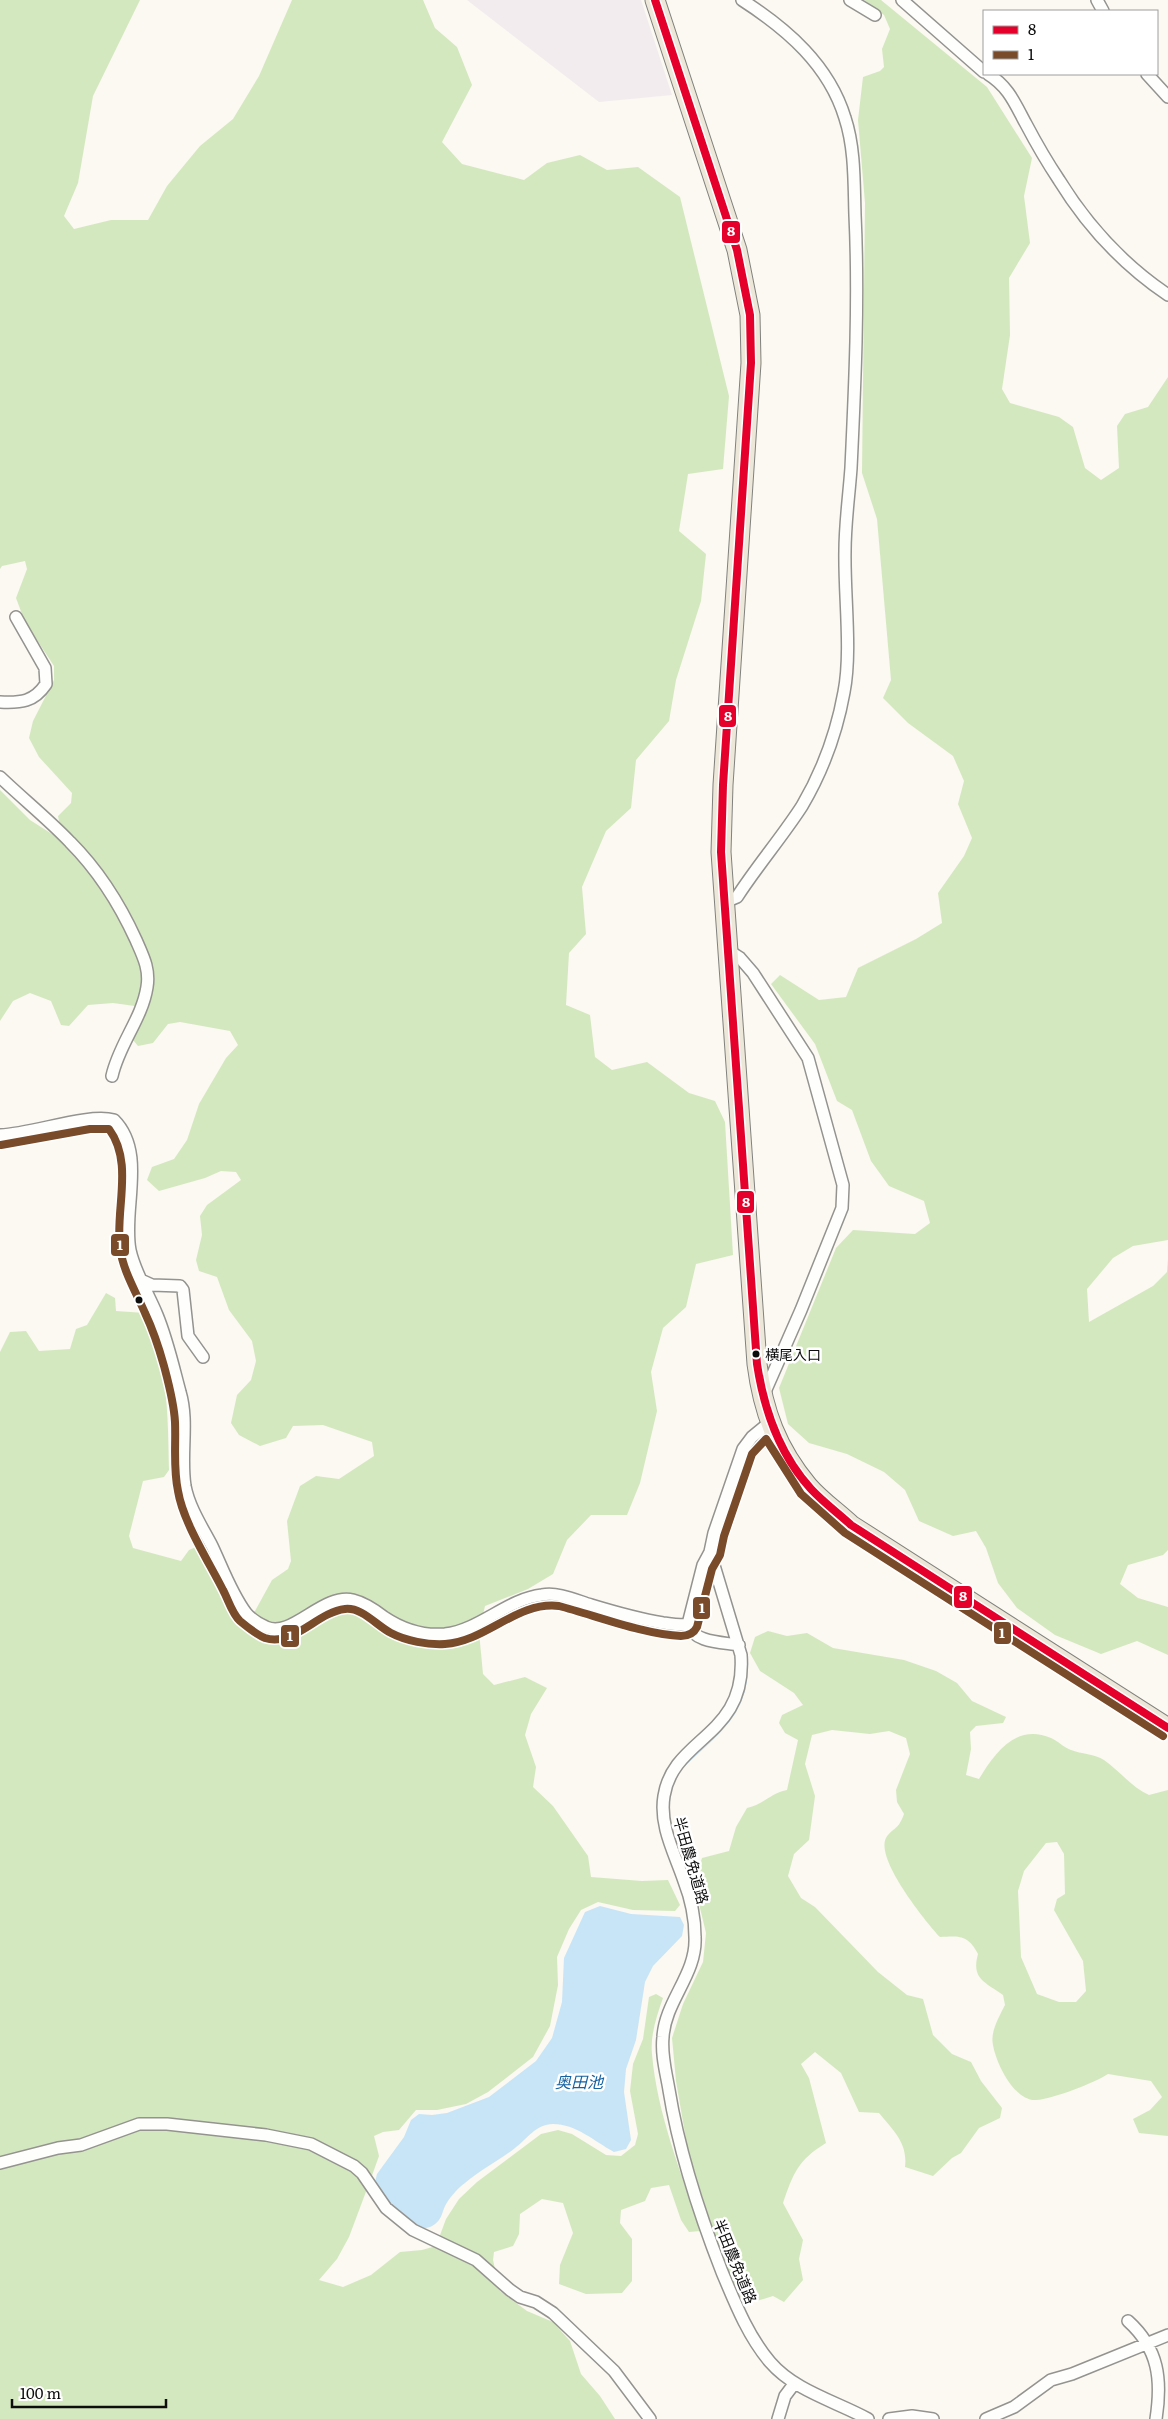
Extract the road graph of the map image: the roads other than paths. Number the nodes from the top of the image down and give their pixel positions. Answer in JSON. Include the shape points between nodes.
{"nodes":[{"id":1,"x":655,"y":0,"type":"edge"},
{"id":2,"x":742,"y":0,"type":"edge"},
{"id":3,"x":850,"y":0,"type":"edge"},
{"id":4,"x":902,"y":0,"type":"edge"},
{"id":5,"x":875,"y":15,"type":"dead end"},
{"id":6,"x":983,"y":71,"type":"edge"},
{"id":7,"x":989,"y":75,"type":"edge"},
{"id":8,"x":1148,"y":75,"type":"edge"},
{"id":9,"x":1168,"y":97,"type":"edge"},
{"id":10,"x":1168,"y":295,"type":"edge"},
{"id":11,"x":16,"y":618,"type":"dead end"},
{"id":12,"x":0,"y":702,"type":"edge"},
{"id":13,"x":0,"y":777,"type":"edge"},
{"id":14,"x":725,"y":902,"type":"junction"},
{"id":15,"x":729,"y":951,"type":"junction"},
{"id":16,"x":112,"y":1076,"type":"dead end"},
{"id":17,"x":0,"y":1135,"type":"edge"},
{"id":18,"x":141,"y":1280,"type":"junction"},
{"id":19,"x":203,"y":1357,"type":"dead end"},
{"id":20,"x":762,"y":1400,"type":"junction"},
{"id":21,"x":769,"y":1423,"type":"junction"},
{"id":22,"x":710,"y":1552,"type":"junction"},
{"id":23,"x":688,"y":1624,"type":"junction"},
{"id":24,"x":739,"y":1645,"type":"junction"},
{"id":25,"x":1168,"y":1728,"type":"edge"},
{"id":26,"x":0,"y":2163,"type":"edge"},
{"id":27,"x":1128,"y":2321,"type":"dead end"},
{"id":28,"x":1168,"y":2335,"type":"edge"},
{"id":29,"x":1147,"y":2342,"type":"junction"},
{"id":30,"x":794,"y":2384,"type":"junction"},
{"id":31,"x":650,"y":2419,"type":"edge"},
{"id":32,"x":778,"y":2419,"type":"edge"},
{"id":33,"x":868,"y":2419,"type":"edge"},
{"id":34,"x":889,"y":2419,"type":"edge"},
{"id":35,"x":933,"y":2419,"type":"edge"},
{"id":36,"x":986,"y":2419,"type":"edge"},
{"id":37,"x":1156,"y":2419,"type":"edge"}],
"edges":[{"from":1,"to":14,"type":"main road","via":[[737,250],[750,315],[751,363],[723,785]]},
{"from":2,"to":14,"type":"street","via":[[795,38],[834,88],[846,119],[854,174],[856,305],[845,551],[844,692],[818,777],[801,807],[737,897]]},
{"from":3,"to":5,"type":"street"},
{"from":4,"to":6,"type":"street"},
{"from":7,"to":10,"type":"street","via":[[1004,85],[1016,102],[1025,124],[1059,180],[1103,242],[1125,264]]},
{"from":8,"to":9,"type":"street"},
{"from":11,"to":12,"type":"street","via":[[45,668],[46,684],[31,700]]},
{"from":13,"to":16,"type":"street","via":[[71,842],[92,867],[147,964],[143,1005],[127,1034]]},
{"from":14,"to":15,"type":"main road"},
{"from":15,"to":20,"type":"main road"},
{"from":15,"to":20,"type":"street","via":[[753,973],[808,1058],[842,1185],[842,1208]]},
{"from":17,"to":18,"type":"street","via":[[25,1134],[97,1118],[107,1118],[117,1124],[123,1131],[133,1171],[128,1230]]},
{"from":18,"to":19,"type":"street","via":[[152,1285],[180,1286],[188,1336]]},
{"from":18,"to":23,"type":"street","via":[[162,1329],[182,1396],[184,1472],[188,1496],[232,1588],[246,1613],[255,1621],[277,1629],[290,1626],[323,1606],[348,1600],[367,1605],[408,1630],[444,1634],[461,1631],[526,1598],[544,1594],[657,1622]]},
{"from":20,"to":21,"type":"main road"},
{"from":21,"to":22,"type":"street","via":[[743,1449]]},
{"from":21,"to":25,"type":"main road","via":[[808,1486],[851,1525]]},
{"from":22,"to":23,"type":"street","via":[[703,1565]]},
{"from":22,"to":24,"type":"street","name":"半田農免道路"},
{"from":23,"to":24,"type":"street","via":[[691,1632],[699,1638]]},
{"from":24,"to":30,"type":"street","name":"半田農免道路","via":[[742,1669],[739,1688],[728,1714],[669,1776],[664,1797],[663,1820],[686,1884],[695,1941],[694,1955],[666,2018],[662,2056],[676,2132],[724,2277],[752,2336],[770,2362]]},
{"from":26,"to":31,"type":"street","via":[[81,2145],[139,2124],[266,2135],[311,2144],[354,2166],[386,2208],[413,2230],[476,2260],[510,2290],[553,2313],[614,2371]]},
{"from":27,"to":29,"type":"street"},
{"from":28,"to":29,"type":"street"},
{"from":29,"to":36,"type":"street","via":[[1043,2384],[1014,2407]]},
{"from":29,"to":37,"type":"street","via":[[1159,2384]]},
{"from":30,"to":32,"type":"street","via":[[785,2396]]},
{"from":30,"to":33,"type":"street","name":"半田農免道路"},
{"from":34,"to":35,"type":"street","via":[[912,2416]]}]}
